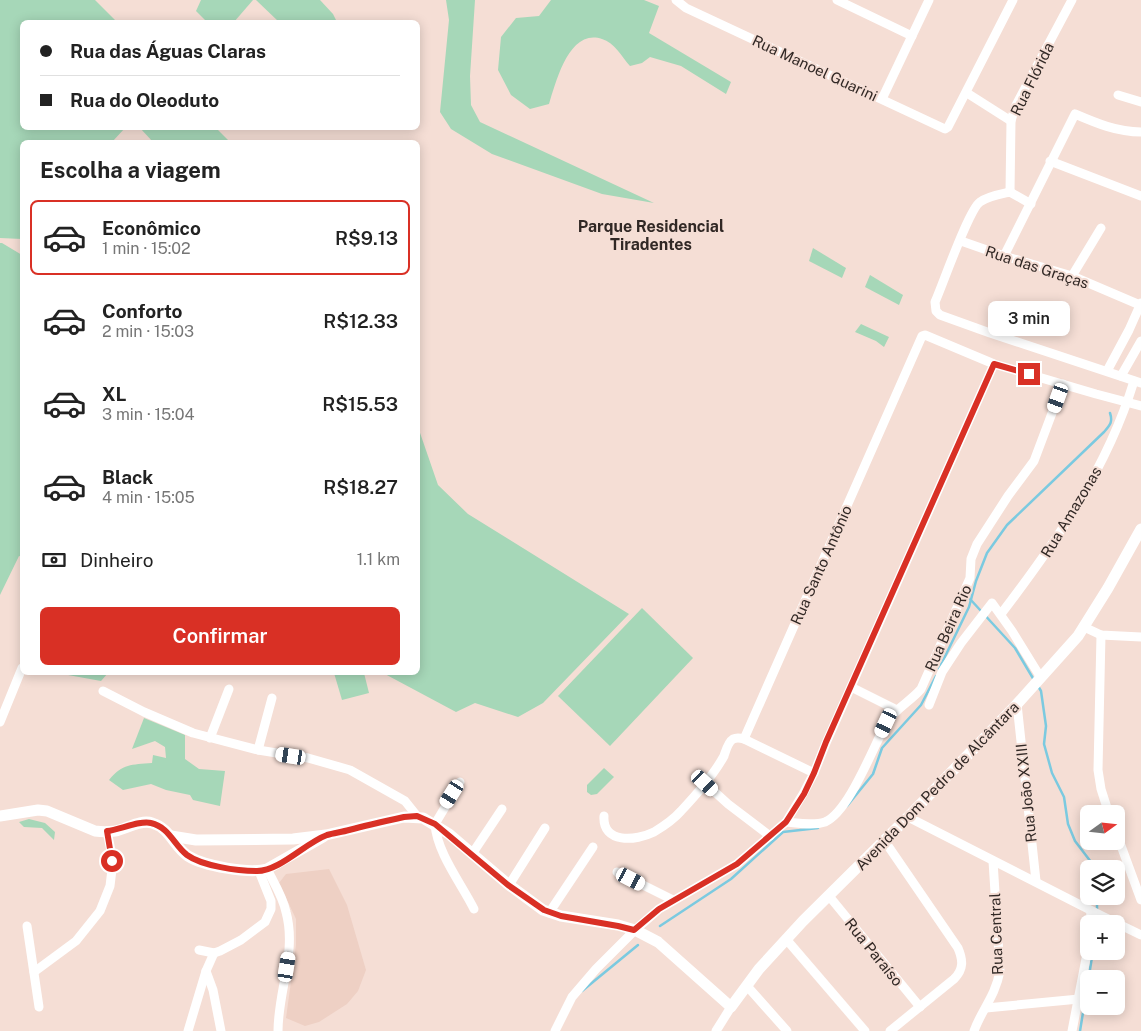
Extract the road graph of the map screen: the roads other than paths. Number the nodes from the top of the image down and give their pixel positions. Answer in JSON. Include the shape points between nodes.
{"nodes":[{"id":1,"x":676,"y":0,"type":"edge"},
{"id":2,"x":837,"y":0,"type":"edge"},
{"id":3,"x":929,"y":0,"type":"edge"},
{"id":4,"x":1013,"y":0,"type":"edge"},
{"id":5,"x":1072,"y":0,"type":"edge"},
{"id":6,"x":912,"y":36,"type":"junction"},
{"id":7,"x":967,"y":93,"type":"junction"},
{"id":8,"x":1118,"y":95,"type":"dead end"},
{"id":9,"x":882,"y":99,"type":"junction"},
{"id":10,"x":1141,"y":102,"type":"edge"},
{"id":11,"x":1011,"y":121,"type":"junction"},
{"id":12,"x":1141,"y":132,"type":"edge"},
{"id":13,"x":1050,"y":161,"type":"junction"},
{"id":14,"x":1010,"y":192,"type":"junction"},
{"id":15,"x":1141,"y":196,"type":"edge"},
{"id":16,"x":1031,"y":204,"type":"junction"},
{"id":17,"x":1101,"y":228,"type":"dead end"},
{"id":18,"x":960,"y":241,"type":"junction"},
{"id":19,"x":1004,"y":256,"type":"junction"},
{"id":20,"x":1072,"y":276,"type":"junction"},
{"id":21,"x":1140,"y":304,"type":"edge"},
{"id":22,"x":1141,"y":340,"type":"edge"},
{"id":23,"x":994,"y":364,"type":"junction"},
{"id":24,"x":1107,"y":371,"type":"junction"},
{"id":25,"x":1120,"y":376,"type":"junction"},
{"id":26,"x":1137,"y":382,"type":"edge"},
{"id":27,"x":1063,"y":384,"type":"junction"},
{"id":28,"x":1127,"y":402,"type":"junction"},
{"id":29,"x":1141,"y":406,"type":"edge"},
{"id":30,"x":1141,"y":530,"type":"edge"},
{"id":31,"x":1001,"y":614,"type":"junction"},
{"id":32,"x":1084,"y":627,"type":"junction"},
{"id":33,"x":1101,"y":635,"type":"junction"},
{"id":34,"x":1141,"y":637,"type":"edge"},
{"id":35,"x":20,"y":673,"type":"edge"},
{"id":36,"x":1039,"y":680,"type":"junction"},
{"id":37,"x":851,"y":687,"type":"junction"},
{"id":38,"x":229,"y":689,"type":"dead end"},
{"id":39,"x":103,"y":691,"type":"dead end"},
{"id":40,"x":272,"y":698,"type":"dead end"},
{"id":41,"x":929,"y":704,"type":"dead end"},
{"id":42,"x":1017,"y":704,"type":"junction"},
{"id":43,"x":896,"y":710,"type":"junction"},
{"id":44,"x":0,"y":722,"type":"edge"},
{"id":45,"x":210,"y":738,"type":"junction"},
{"id":46,"x":744,"y":739,"type":"junction"},
{"id":47,"x":258,"y":750,"type":"junction"},
{"id":48,"x":814,"y":773,"type":"junction"},
{"id":49,"x":460,"y":782,"type":"dead end"},
{"id":50,"x":705,"y":783,"type":"junction"},
{"id":51,"x":1106,"y":805,"type":"edge"},
{"id":52,"x":502,"y":809,"type":"dead end"},
{"id":53,"x":0,"y":816,"type":"edge"},
{"id":54,"x":417,"y":816,"type":"junction"},
{"id":55,"x":604,"y":816,"type":"dead end"},
{"id":56,"x":908,"y":817,"type":"junction"},
{"id":57,"x":786,"y":822,"type":"junction"},
{"id":58,"x":435,"y":824,"type":"junction"},
{"id":59,"x":546,"y":828,"type":"dead end"},
{"id":60,"x":107,"y":831,"type":"junction"},
{"id":61,"x":326,"y":835,"type":"junction"},
{"id":62,"x":770,"y":836,"type":"junction"},
{"id":63,"x":293,"y":839,"type":"junction"},
{"id":64,"x":884,"y":840,"type":"junction"},
{"id":65,"x":184,"y":844,"type":"junction"},
{"id":66,"x":594,"y":847,"type":"dead end"},
{"id":67,"x":1123,"y":850,"type":"edge"},
{"id":68,"x":295,"y":854,"type":"junction"},
{"id":69,"x":472,"y":854,"type":"junction"},
{"id":70,"x":993,"y":861,"type":"junction"},
{"id":71,"x":263,"y":870,"type":"junction"},
{"id":72,"x":617,"y":872,"type":"dead end"},
{"id":73,"x":1036,"y":882,"type":"junction"},
{"id":74,"x":508,"y":885,"type":"junction"},
{"id":75,"x":829,"y":896,"type":"junction"},
{"id":76,"x":673,"y":900,"type":"junction"},
{"id":77,"x":1141,"y":900,"type":"edge"},
{"id":78,"x":474,"y":909,"type":"dead end"},
{"id":79,"x":549,"y":913,"type":"junction"},
{"id":80,"x":1095,"y":913,"type":"joint"},
{"id":81,"x":26,"y":926,"type":"dead end"},
{"id":82,"x":634,"y":930,"type":"junction"},
{"id":83,"x":1141,"y":935,"type":"edge"},
{"id":84,"x":786,"y":939,"type":"junction"},
{"id":85,"x":199,"y":950,"type":"dead end"},
{"id":86,"x":214,"y":953,"type":"junction"},
{"id":87,"x":1086,"y":960,"type":"edge"},
{"id":88,"x":206,"y":971,"type":"junction"},
{"id":89,"x":34,"y":972,"type":"junction"},
{"id":90,"x":747,"y":986,"type":"junction"},
{"id":91,"x":1079,"y":999,"type":"junction"},
{"id":92,"x":39,"y":1007,"type":"dead end"},
{"id":93,"x":731,"y":1007,"type":"junction"},
{"id":94,"x":920,"y":1008,"type":"junction"},
{"id":95,"x":986,"y":1008,"type":"junction"},
{"id":96,"x":188,"y":1031,"type":"edge"},
{"id":97,"x":221,"y":1031,"type":"edge"},
{"id":98,"x":278,"y":1031,"type":"edge"},
{"id":99,"x":555,"y":1031,"type":"edge"},
{"id":100,"x":716,"y":1031,"type":"edge"},
{"id":101,"x":787,"y":1031,"type":"edge"},
{"id":102,"x":865,"y":1031,"type":"edge"},
{"id":103,"x":890,"y":1031,"type":"edge"},
{"id":104,"x":974,"y":1031,"type":"edge"},
{"id":105,"x":1072,"y":1031,"type":"edge"}],
"edges":[{"from":1,"to":9,"type":"street","name":"Rua Manoel Guarini","via":[[686,8]]},
{"from":2,"to":6,"type":"street"},
{"from":3,"to":6,"type":"street"},
{"from":4,"to":7,"type":"street"},
{"from":5,"to":11,"type":"street","name":"Rua Flórida","via":[[1015,107]]},
{"from":6,"to":9,"type":"street"},
{"from":7,"to":9,"type":"street","name":"Rua Manoel Guarini","via":[[948,127],[943,129]]},
{"from":7,"to":11,"type":"street"},
{"from":8,"to":10,"type":"street"},
{"from":11,"to":14,"type":"street","name":"Rua Flórida"},
{"from":12,"to":13,"type":"street","via":[[1101,125],[1075,114]]},
{"from":13,"to":15,"type":"street"},
{"from":13,"to":16,"type":"street"},
{"from":14,"to":16,"type":"street"},
{"from":14,"to":18,"type":"street","via":[[984,199],[975,206]]},
{"from":16,"to":19,"type":"street"},
{"from":17,"to":20,"type":"street"},
{"from":18,"to":19,"type":"street","name":"Rua das Graças"},
{"from":18,"to":24,"type":"street","via":[[936,302],[935,309],[940,315]]},
{"from":19,"to":20,"type":"street","name":"Rua das Graças"},
{"from":20,"to":21,"type":"street","name":"Rua das Graças"},
{"from":21,"to":24,"type":"street"},
{"from":22,"to":25,"type":"street"},
{"from":23,"to":27,"type":"street"},
{"from":23,"to":37,"type":"street"},
{"from":23,"to":46,"type":"street","name":"Rua Santo Antônio","via":[[925,335],[921,337]]},
{"from":24,"to":25,"type":"street"},
{"from":25,"to":26,"type":"street"},
{"from":26,"to":28,"type":"street","name":"Rua Amazonas"},
{"from":27,"to":28,"type":"street"},
{"from":27,"to":43,"type":"street","name":"Rua Beira Rio","via":[[1034,461],[977,544],[971,559],[970,578],[921,688],[908,703]]},
{"from":28,"to":29,"type":"street"},
{"from":28,"to":31,"type":"street","name":"Rua Amazonas","via":[[1109,446],[1064,527]]},
{"from":30,"to":32,"type":"street","name":"Avenida Dom Pedro de Alcântara"},
{"from":31,"to":36,"type":"street"},
{"from":31,"to":41,"type":"street","via":[[991,605],[977,622],[942,672]]},
{"from":32,"to":33,"type":"street"},
{"from":32,"to":36,"type":"street","name":"Avenida Dom Pedro de Alcântara"},
{"from":33,"to":34,"type":"street"},
{"from":33,"to":51,"type":"street","via":[[1098,770]]},
{"from":35,"to":44,"type":"street"},
{"from":36,"to":42,"type":"street","name":"Avenida Dom Pedro de Alcântara"},
{"from":37,"to":43,"type":"street"},
{"from":37,"to":48,"type":"street"},
{"from":38,"to":45,"type":"street"},
{"from":39,"to":45,"type":"street","via":[[160,719]]},
{"from":40,"to":47,"type":"street"},
{"from":42,"to":56,"type":"street","name":"Avenida Dom Pedro de Alcântara"},
{"from":42,"to":73,"type":"street","name":"Rua João XXIII"},
{"from":43,"to":57,"type":"street","name":"Rua Beira Rio","via":[[886,723],[863,772],[832,817],[815,823]]},
{"from":45,"to":47,"type":"street"},
{"from":46,"to":48,"type":"street"},
{"from":46,"to":50,"type":"street","via":[[732,740]]},
{"from":47,"to":54,"type":"street","via":[[308,758],[350,770],[405,802]]},
{"from":48,"to":57,"type":"street"},
{"from":49,"to":58,"type":"street"},
{"from":50,"to":55,"type":"street","via":[[673,818],[646,835],[627,838],[613,835],[605,827]]},
{"from":50,"to":62,"type":"street"},
{"from":52,"to":69,"type":"street"},
{"from":53,"to":60,"type":"street","via":[[47,811],[96,831]]},
{"from":54,"to":58,"type":"street"},
{"from":54,"to":61,"type":"street"},
{"from":56,"to":64,"type":"street","name":"Avenida Dom Pedro de Alcântara"},
{"from":56,"to":70,"type":"street"},
{"from":57,"to":62,"type":"street"},
{"from":58,"to":69,"type":"street"},
{"from":58,"to":78,"type":"street","via":[[440,845]]},
{"from":59,"to":74,"type":"street"},
{"from":60,"to":65,"type":"street","via":[[148,822],[161,827]]},
{"from":60,"to":89,"type":"street","via":[[112,861],[110,886],[102,906],[76,941]]},
{"from":61,"to":63,"type":"street"},
{"from":61,"to":68,"type":"street"},
{"from":62,"to":76,"type":"street","via":[[737,864]]},
{"from":63,"to":65,"type":"street"},
{"from":63,"to":68,"type":"street"},
{"from":64,"to":75,"type":"street","name":"Avenida Dom Pedro de Alcântara"},
{"from":64,"to":94,"type":"street","via":[[962,957],[960,973]]},
{"from":65,"to":71,"type":"street","via":[[188,856],[203,862],[236,870]]},
{"from":66,"to":79,"type":"street"},
{"from":67,"to":77,"type":"street"},
{"from":68,"to":71,"type":"street"},
{"from":69,"to":74,"type":"street"},
{"from":70,"to":73,"type":"street"},
{"from":70,"to":95,"type":"street","name":"Rua Central","via":[[1000,972]]},
{"from":71,"to":86,"type":"street","via":[[271,901],[268,916],[254,932]]},
{"from":71,"to":98,"type":"street","via":[[283,901],[289,930]]},
{"from":72,"to":76,"type":"street"},
{"from":73,"to":80,"type":"street"},
{"from":74,"to":79,"type":"street"},
{"from":75,"to":84,"type":"street","name":"Avenida Dom Pedro de Alcântara"},
{"from":75,"to":94,"type":"street","name":"Rua Paraíso"},
{"from":76,"to":82,"type":"street"},
{"from":79,"to":82,"type":"street"},
{"from":80,"to":83,"type":"street"},
{"from":81,"to":89,"type":"street"},
{"from":82,"to":93,"type":"street","via":[[666,947]]},
{"from":82,"to":99,"type":"street","via":[[572,997]]},
{"from":84,"to":90,"type":"street","name":"Avenida Dom Pedro de Alcântara"},
{"from":84,"to":102,"type":"street"},
{"from":85,"to":86,"type":"street"},
{"from":86,"to":88,"type":"street"},
{"from":87,"to":91,"type":"street"},
{"from":88,"to":96,"type":"street"},
{"from":88,"to":97,"type":"street"},
{"from":89,"to":92,"type":"street"},
{"from":90,"to":93,"type":"street","name":"Avenida Dom Pedro de Alcântara"},
{"from":90,"to":101,"type":"street"},
{"from":91,"to":95,"type":"street"},
{"from":91,"to":105,"type":"street"},
{"from":93,"to":100,"type":"street","name":"Avenida Dom Pedro de Alcântara"},
{"from":94,"to":103,"type":"street"},
{"from":95,"to":104,"type":"street","name":"Rua Central"}]}
